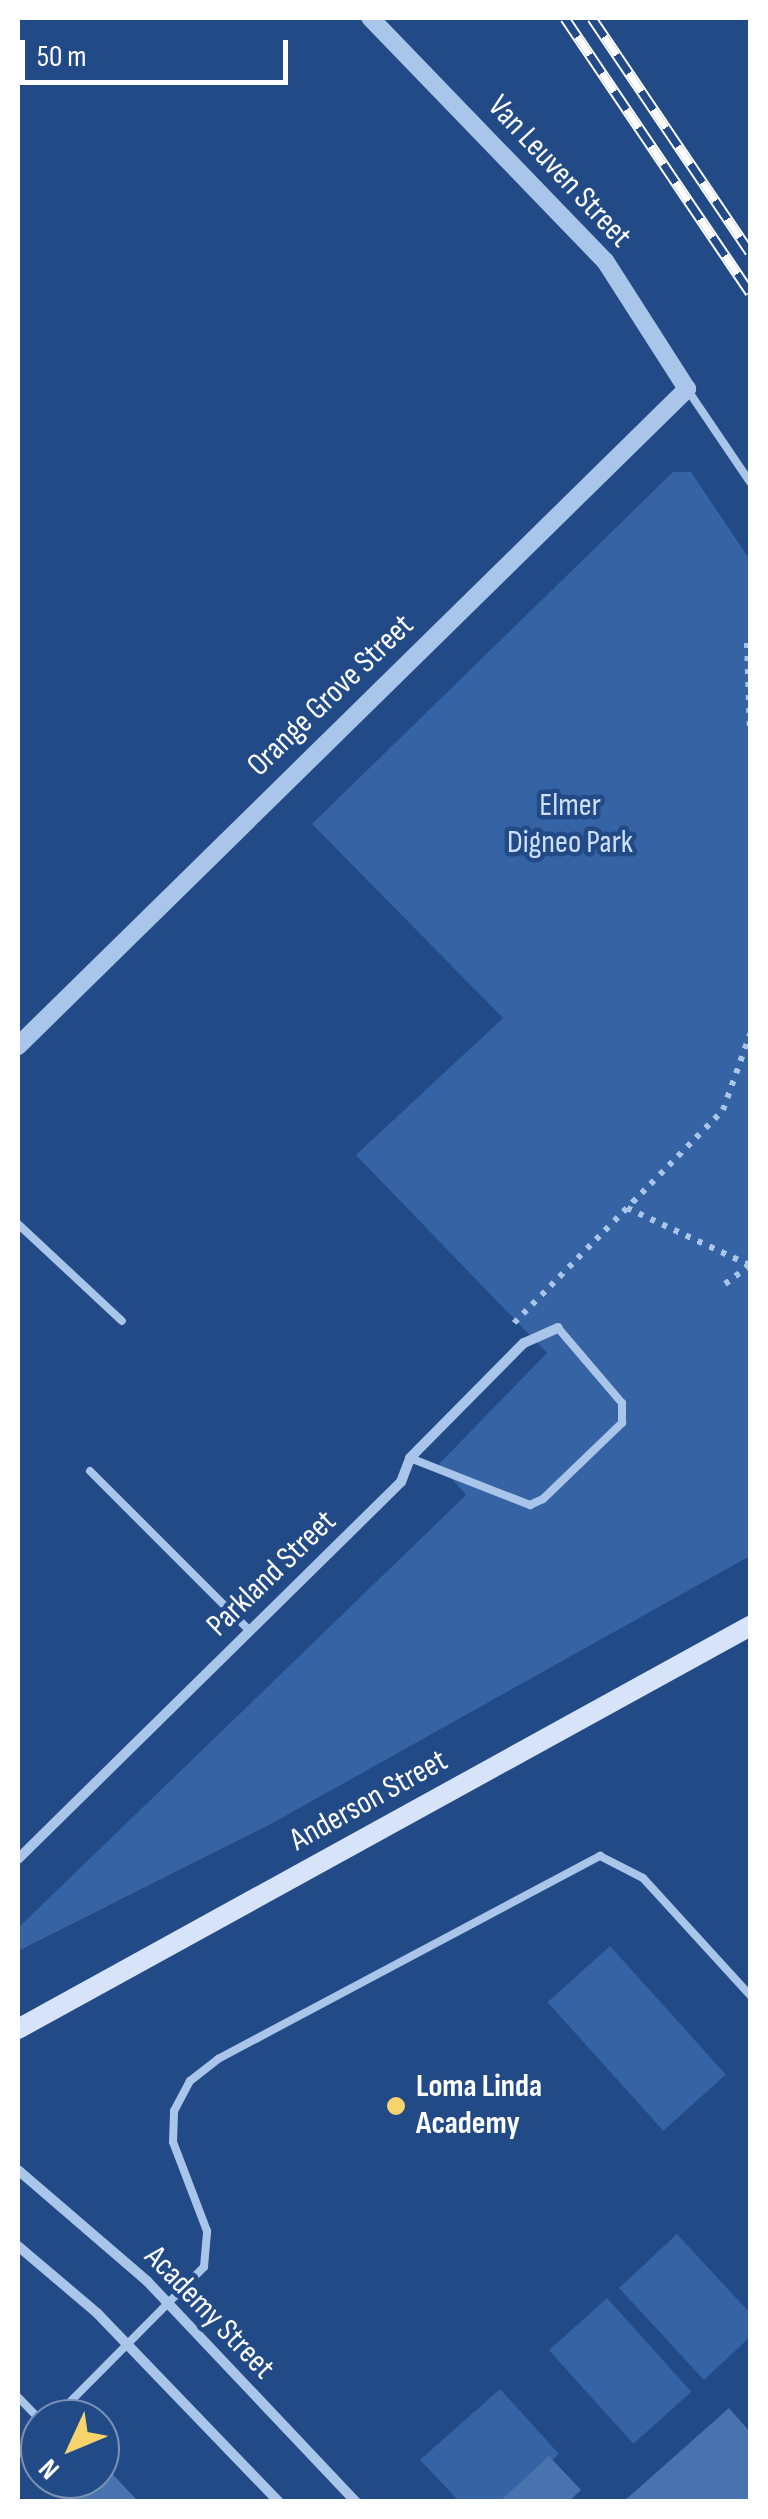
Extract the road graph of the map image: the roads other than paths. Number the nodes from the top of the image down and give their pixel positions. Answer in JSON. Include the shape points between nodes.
{"nodes":[{"id":1,"x":370,"y":18,"type":"edge"},
{"id":2,"x":687,"y":390,"type":"junction"},
{"id":3,"x":750,"y":482,"type":"edge"},
{"id":4,"x":18,"y":1046,"type":"edge"},
{"id":5,"x":18,"y":1224,"type":"edge"},
{"id":6,"x":122,"y":1321,"type":"dead end"},
{"id":7,"x":558,"y":1328,"type":"joint"},
{"id":8,"x":410,"y":1458,"type":"junction"},
{"id":9,"x":90,"y":1472,"type":"dead end"},
{"id":10,"x":750,"y":1626,"type":"edge"},
{"id":11,"x":250,"y":1630,"type":"junction"},
{"id":12,"x":18,"y":1859,"type":"edge"},
{"id":13,"x":750,"y":1995,"type":"edge"},
{"id":14,"x":18,"y":2029,"type":"edge"},
{"id":15,"x":18,"y":2170,"type":"edge"},
{"id":16,"x":18,"y":2246,"type":"edge"},
{"id":17,"x":168,"y":2306,"type":"junction"},
{"id":18,"x":130,"y":2345,"type":"junction"},
{"id":19,"x":74,"y":2399,"type":"edge"},
{"id":20,"x":279,"y":2502,"type":"edge"},
{"id":21,"x":356,"y":2502,"type":"edge"}],
"edges":[{"from":1,"to":2,"type":"street","name":"Van Leuven Street","via":[[606,261]]},
{"from":2,"to":3,"type":"lane","name":"Van Leuven Street"},
{"from":2,"to":4,"type":"street","name":"Orange Grove Street"},
{"from":5,"to":6,"type":"lane"},
{"from":7,"to":8,"type":"street","name":"Parkland Street","via":[[524,1343]]},
{"from":7,"to":8,"type":"lane","via":[[622,1403],[622,1423],[543,1500],[530,1505]]},
{"from":8,"to":11,"type":"street","name":"Parkland Street","via":[[401,1482]]},
{"from":9,"to":11,"type":"lane"},
{"from":10,"to":14,"type":"main road","name":"Anderson Street"},
{"from":11,"to":12,"type":"street","name":"Parkland Street"},
{"from":13,"to":17,"type":"lane","via":[[643,1878],[618,1860],[576,1862],[190,2081],[174,2112],[173,2142],[208,2254]]},
{"from":15,"to":17,"type":"street","name":"Academy Street"},
{"from":16,"to":18,"type":"street"},
{"from":17,"to":18,"type":"lane"},
{"from":17,"to":21,"type":"street","name":"Academy Street"},
{"from":18,"to":19,"type":"lane"},
{"from":18,"to":20,"type":"street"}]}
